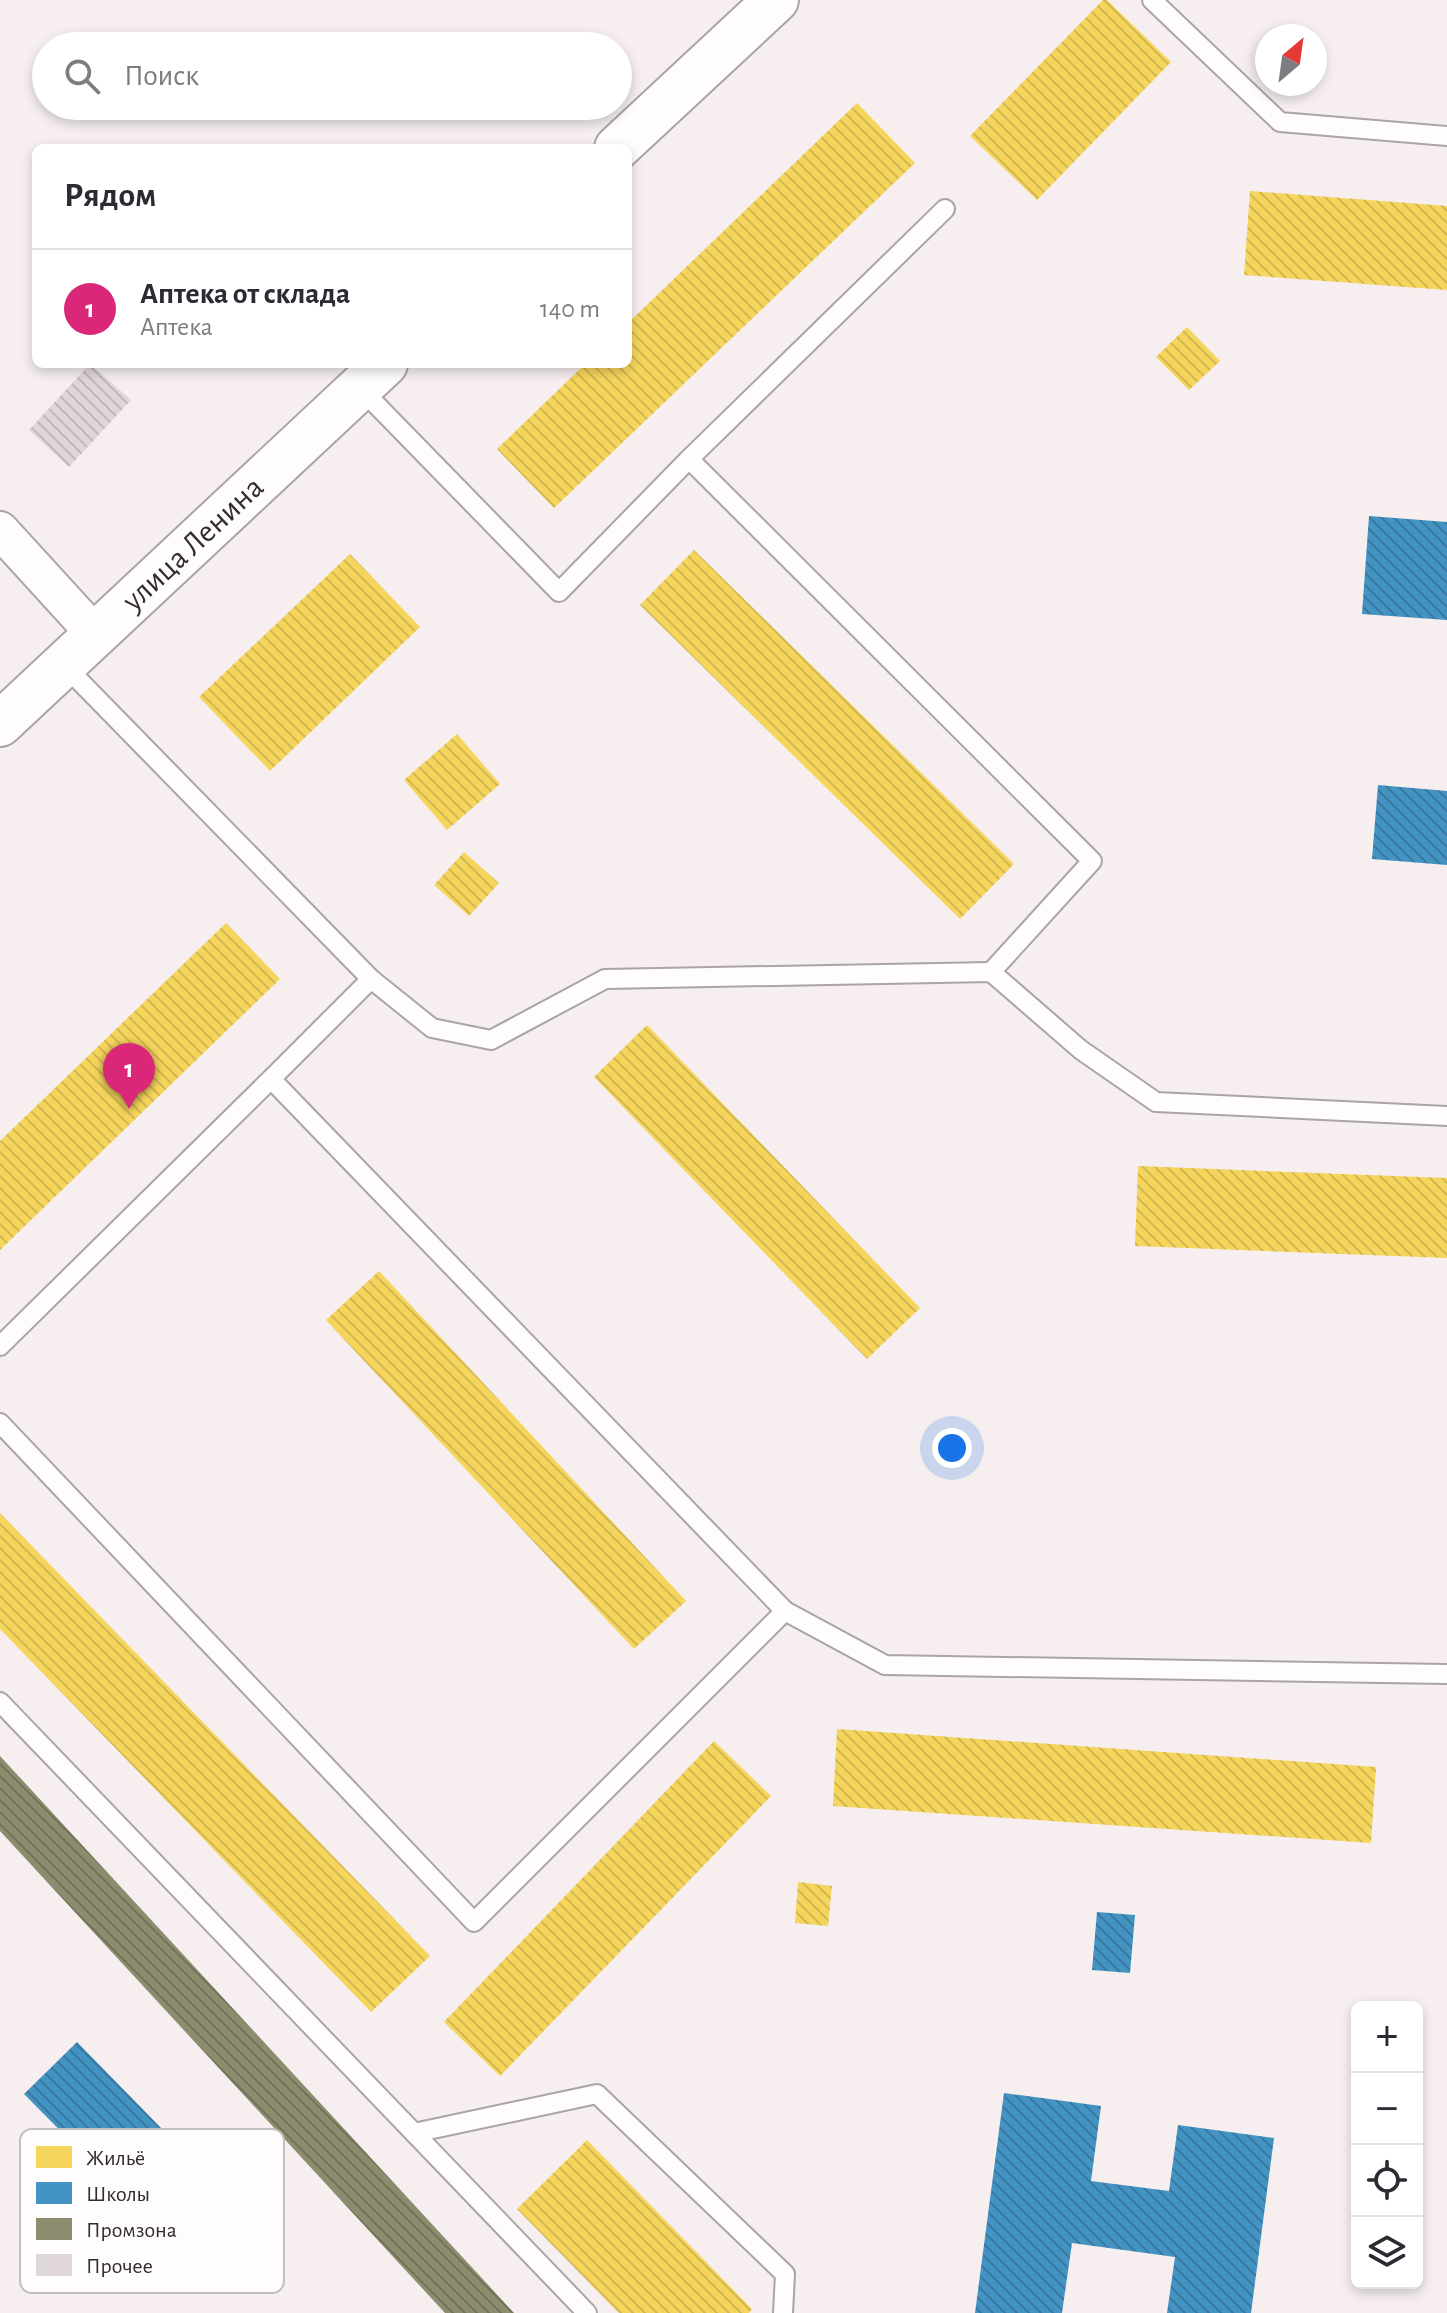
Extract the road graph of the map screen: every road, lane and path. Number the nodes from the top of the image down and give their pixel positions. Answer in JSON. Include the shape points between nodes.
{"nodes":[{"id":1,"x":776,"y":0,"type":"edge"},
{"id":2,"x":1160,"y":3,"type":"edge"},
{"id":3,"x":1447,"y":136,"type":"edge"},
{"id":4,"x":621,"y":144,"type":"edge"},
{"id":5,"x":945,"y":209,"type":"dead end"},
{"id":6,"x":372,"y":376,"type":"edge"},
{"id":7,"x":689,"y":459,"type":"junction"},
{"id":8,"x":0,"y":530,"type":"edge"},
{"id":9,"x":95,"y":634,"type":"junction"},
{"id":10,"x":63,"y":664,"type":"junction"},
{"id":11,"x":0,"y":724,"type":"edge"},
{"id":12,"x":991,"y":972,"type":"junction"},
{"id":13,"x":371,"y":979,"type":"junction"},
{"id":14,"x":271,"y":1079,"type":"junction"},
{"id":15,"x":1447,"y":1116,"type":"edge"},
{"id":16,"x":0,"y":1346,"type":"edge"},
{"id":17,"x":0,"y":1423,"type":"edge"},
{"id":18,"x":785,"y":1611,"type":"junction"},
{"id":19,"x":1447,"y":1674,"type":"edge"},
{"id":20,"x":0,"y":1702,"type":"edge"},
{"id":21,"x":414,"y":2133,"type":"junction"},
{"id":22,"x":587,"y":2313,"type":"edge"},
{"id":23,"x":783,"y":2313,"type":"edge"}],
"edges":[{"from":1,"to":4,"type":"street"},
{"from":2,"to":3,"type":"lane","via":[[1280,122]]},
{"from":5,"to":7,"type":"lane"},
{"from":6,"to":7,"type":"lane","via":[[559,592]]},
{"from":6,"to":9,"type":"street","name":"улица Ленина"},
{"from":7,"to":12,"type":"lane","via":[[1092,861]]},
{"from":8,"to":9,"type":"street"},
{"from":9,"to":10,"type":"street","name":"улица Ленина"},
{"from":10,"to":11,"type":"street","name":"улица Ленина"},
{"from":10,"to":13,"type":"lane"},
{"from":12,"to":13,"type":"lane","via":[[605,979],[491,1040],[432,1028]]},
{"from":12,"to":15,"type":"lane","via":[[1081,1050],[1156,1102]]},
{"from":13,"to":14,"type":"lane"},
{"from":14,"to":16,"type":"lane"},
{"from":14,"to":18,"type":"lane"},
{"from":17,"to":18,"type":"lane","via":[[474,1922]]},
{"from":18,"to":19,"type":"lane","via":[[885,1665]]},
{"from":20,"to":21,"type":"lane"},
{"from":21,"to":22,"type":"lane"},
{"from":21,"to":23,"type":"lane","via":[[597,2094],[785,2274]]}]}
